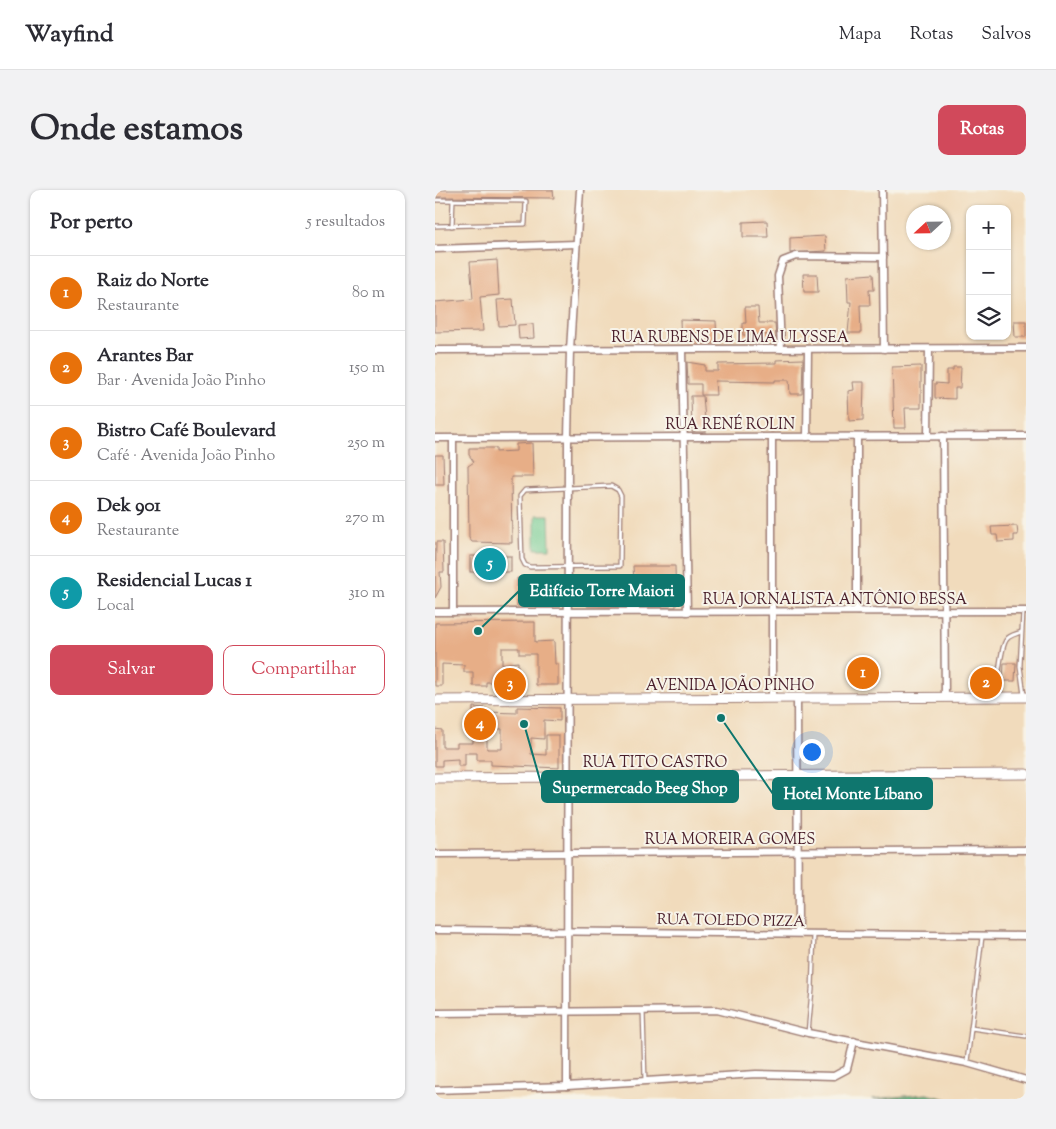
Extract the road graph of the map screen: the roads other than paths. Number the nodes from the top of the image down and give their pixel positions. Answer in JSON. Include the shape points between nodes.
{"nodes":[{"id":1,"x":580,"y":190,"type":"edge"},
{"id":2,"x":883,"y":190,"type":"edge"},
{"id":3,"x":435,"y":200,"type":"edge"},
{"id":4,"x":453,"y":200,"type":"junction"},
{"id":5,"x":435,"y":226,"type":"edge"},
{"id":6,"x":452,"y":226,"type":"junction"},
{"id":7,"x":576,"y":244,"type":"junction"},
{"id":8,"x":435,"y":249,"type":"edge"},
{"id":9,"x":883,"y":257,"type":"junction"},
{"id":10,"x":1026,"y":348,"type":"edge"},
{"id":11,"x":781,"y":349,"type":"junction"},
{"id":12,"x":808,"y":349,"type":"junction"},
{"id":13,"x":884,"y":349,"type":"junction"},
{"id":14,"x":929,"y":349,"type":"junction"},
{"id":15,"x":435,"y":350,"type":"edge"},
{"id":16,"x":570,"y":350,"type":"junction"},
{"id":17,"x":682,"y":350,"type":"junction"},
{"id":18,"x":684,"y":436,"type":"junction"},
{"id":19,"x":857,"y":436,"type":"junction"},
{"id":20,"x":928,"y":436,"type":"junction"},
{"id":21,"x":943,"y":436,"type":"junction"},
{"id":22,"x":1026,"y":436,"type":"edge"},
{"id":23,"x":772,"y":437,"type":"junction"},
{"id":24,"x":807,"y":437,"type":"junction"},
{"id":25,"x":435,"y":438,"type":"edge"},
{"id":26,"x":453,"y":438,"type":"junction"},
{"id":27,"x":568,"y":438,"type":"junction"},
{"id":28,"x":568,"y":488,"type":"junction"},
{"id":29,"x":569,"y":567,"type":"junction"},
{"id":30,"x":857,"y":611,"type":"junction"},
{"id":31,"x":945,"y":611,"type":"junction"},
{"id":32,"x":1025,"y":611,"type":"edge"},
{"id":33,"x":435,"y":612,"type":"edge"},
{"id":34,"x":453,"y":612,"type":"junction"},
{"id":35,"x":569,"y":612,"type":"junction"},
{"id":36,"x":687,"y":612,"type":"junction"},
{"id":37,"x":772,"y":612,"type":"junction"},
{"id":38,"x":1021,"y":632,"type":"junction"},
{"id":39,"x":945,"y":697,"type":"junction"},
{"id":40,"x":994,"y":697,"type":"junction"},
{"id":41,"x":1025,"y":697,"type":"edge"},
{"id":42,"x":772,"y":698,"type":"junction"},
{"id":43,"x":797,"y":698,"type":"junction"},
{"id":44,"x":435,"y":700,"type":"edge"},
{"id":45,"x":568,"y":700,"type":"junction"},
{"id":46,"x":1026,"y":774,"type":"edge"},
{"id":47,"x":797,"y":775,"type":"junction"},
{"id":48,"x":568,"y":776,"type":"junction"},
{"id":49,"x":435,"y":778,"type":"edge"},
{"id":50,"x":1026,"y":850,"type":"edge"},
{"id":51,"x":797,"y":851,"type":"junction"},
{"id":52,"x":568,"y":853,"type":"junction"},
{"id":53,"x":435,"y":854,"type":"edge"},
{"id":54,"x":435,"y":930,"type":"edge"},
{"id":55,"x":568,"y":932,"type":"junction"},
{"id":56,"x":798,"y":933,"type":"junction"},
{"id":57,"x":814,"y":934,"type":"junction"},
{"id":58,"x":982,"y":936,"type":"junction"},
{"id":59,"x":1026,"y":936,"type":"edge"},
{"id":60,"x":643,"y":1010,"type":"junction"},
{"id":61,"x":566,"y":1011,"type":"junction"},
{"id":62,"x":435,"y":1013,"type":"edge"},
{"id":63,"x":971,"y":1028,"type":"junction"},
{"id":64,"x":808,"y":1033,"type":"junction"},
{"id":65,"x":1026,"y":1036,"type":"edge"},
{"id":66,"x":854,"y":1041,"type":"junction"},
{"id":67,"x":967,"y":1063,"type":"junction"},
{"id":68,"x":1026,"y":1080,"type":"edge"},
{"id":69,"x":645,"y":1081,"type":"junction"},
{"id":70,"x":567,"y":1086,"type":"junction"},
{"id":71,"x":435,"y":1090,"type":"edge"}],
"edges":[{"from":1,"to":7,"type":"street"},
{"from":2,"to":9,"type":"street"},
{"from":3,"to":4,"type":"lane"},
{"from":4,"to":6,"type":"lane"},
{"from":4,"to":6,"type":"lane","via":[[526,201],[525,224]]},
{"from":5,"to":6,"type":"lane"},
{"from":7,"to":8,"type":"street"},
{"from":7,"to":16,"type":"street"},
{"from":9,"to":11,"type":"street","via":[[796,256],[783,261],[778,276]]},
{"from":9,"to":13,"type":"street"},
{"from":10,"to":14,"type":"street","name":"RUA RUBENS DE LIMA ULYSSEA"},
{"from":11,"to":12,"type":"street","name":"RUA RUBENS DE LIMA ULYSSEA"},
{"from":11,"to":17,"type":"street","name":"RUA RUBENS DE LIMA ULYSSEA"},
{"from":12,"to":13,"type":"street","name":"RUA RUBENS DE LIMA ULYSSEA"},
{"from":12,"to":24,"type":"street"},
{"from":13,"to":14,"type":"street","name":"RUA RUBENS DE LIMA ULYSSEA"},
{"from":14,"to":20,"type":"street"},
{"from":15,"to":16,"type":"street","name":"RUA RUBENS DE LIMA ULYSSEA"},
{"from":16,"to":17,"type":"street","name":"RUA RUBENS DE LIMA ULYSSEA"},
{"from":16,"to":27,"type":"street"},
{"from":17,"to":18,"type":"street"},
{"from":18,"to":23,"type":"street","name":"RUA RENÉ ROLIN"},
{"from":18,"to":27,"type":"street","name":"RUA RENÉ ROLIN"},
{"from":18,"to":36,"type":"street"},
{"from":19,"to":20,"type":"street","name":"RUA RENÉ ROLIN"},
{"from":19,"to":24,"type":"street","name":"RUA RENÉ ROLIN"},
{"from":19,"to":30,"type":"street"},
{"from":20,"to":21,"type":"street","name":"RUA RENÉ ROLIN"},
{"from":21,"to":22,"type":"street","name":"RUA RENÉ ROLIN"},
{"from":21,"to":31,"type":"street"},
{"from":23,"to":24,"type":"street","name":"RUA RENÉ ROLIN"},
{"from":23,"to":37,"type":"street"},
{"from":25,"to":26,"type":"street","name":"RUA RENÉ ROLIN"},
{"from":26,"to":27,"type":"street","name":"RUA RENÉ ROLIN"},
{"from":26,"to":34,"type":"street"},
{"from":27,"to":28,"type":"street"},
{"from":28,"to":29,"type":"street"},
{"from":28,"to":29,"type":"lane","via":[[525,490],[520,496],[522,559],[525,565]]},
{"from":28,"to":29,"type":"lane","via":[[611,486],[621,496],[620,566]]},
{"from":29,"to":35,"type":"street"},
{"from":30,"to":31,"type":"street","name":"RUA JORNALISTA ANTÔNIO BESSA"},
{"from":30,"to":37,"type":"street","name":"RUA JORNALISTA ANTÔNIO BESSA"},
{"from":31,"to":32,"type":"street","name":"RUA JORNALISTA ANTÔNIO BESSA"},
{"from":31,"to":39,"type":"street"},
{"from":32,"to":38,"type":"lane"},
{"from":33,"to":34,"type":"street","name":"RUA JORNALISTA ANTÔNIO BESSA"},
{"from":34,"to":35,"type":"street","name":"RUA JORNALISTA ANTÔNIO BESSA"},
{"from":35,"to":36,"type":"street","name":"RUA JORNALISTA ANTÔNIO BESSA"},
{"from":35,"to":45,"type":"street"},
{"from":36,"to":37,"type":"street","name":"RUA JORNALISTA ANTÔNIO BESSA"},
{"from":37,"to":42,"type":"street"},
{"from":38,"to":40,"type":"lane","via":[[1006,640],[1003,647],[1000,678]]},
{"from":38,"to":41,"type":"lane","via":[[1021,678]]},
{"from":39,"to":40,"type":"main road","name":"AVENIDA JOÃO PINHO"},
{"from":39,"to":43,"type":"main road","name":"AVENIDA JOÃO PINHO"},
{"from":40,"to":41,"type":"main road","name":"AVENIDA JOÃO PINHO"},
{"from":42,"to":43,"type":"main road","name":"AVENIDA JOÃO PINHO"},
{"from":42,"to":45,"type":"main road","name":"AVENIDA JOÃO PINHO"},
{"from":43,"to":47,"type":"street"},
{"from":44,"to":45,"type":"main road","name":"AVENIDA JOÃO PINHO"},
{"from":45,"to":48,"type":"street"},
{"from":46,"to":47,"type":"main road","name":"RUA TITO CASTRO"},
{"from":47,"to":48,"type":"main road","name":"RUA TITO CASTRO"},
{"from":47,"to":51,"type":"street"},
{"from":48,"to":49,"type":"main road","name":"RUA TITO CASTRO"},
{"from":48,"to":52,"type":"street"},
{"from":50,"to":51,"type":"street","name":"RUA MOREIRA GOMES"},
{"from":51,"to":52,"type":"street","name":"RUA MOREIRA GOMES"},
{"from":51,"to":56,"type":"street"},
{"from":52,"to":53,"type":"street","name":"RUA MOREIRA GOMES"},
{"from":52,"to":55,"type":"street"},
{"from":54,"to":55,"type":"street","name":"RUA TOLEDO PIZZA"},
{"from":55,"to":56,"type":"street","name":"RUA TOLEDO PIZZA"},
{"from":55,"to":61,"type":"street"},
{"from":56,"to":57,"type":"street","name":"RUA TOLEDO PIZZA"},
{"from":57,"to":58,"type":"street","name":"RUA TOLEDO PIZZA"},
{"from":57,"to":64,"type":"lane"},
{"from":58,"to":59,"type":"street","name":"RUA TOLEDO PIZZA"},
{"from":58,"to":63,"type":"lane"},
{"from":60,"to":61,"type":"street"},
{"from":60,"to":64,"type":"street","via":[[717,1010]]},
{"from":60,"to":69,"type":"lane"},
{"from":61,"to":62,"type":"street"},
{"from":61,"to":70,"type":"street"},
{"from":63,"to":65,"type":"lane"},
{"from":63,"to":67,"type":"lane"},
{"from":64,"to":66,"type":"street"},
{"from":66,"to":67,"type":"street"},
{"from":66,"to":69,"type":"street","via":[[847,1069],[834,1076],[757,1074]]},
{"from":67,"to":68,"type":"street"},
{"from":69,"to":70,"type":"street"},
{"from":70,"to":71,"type":"street"}]}
